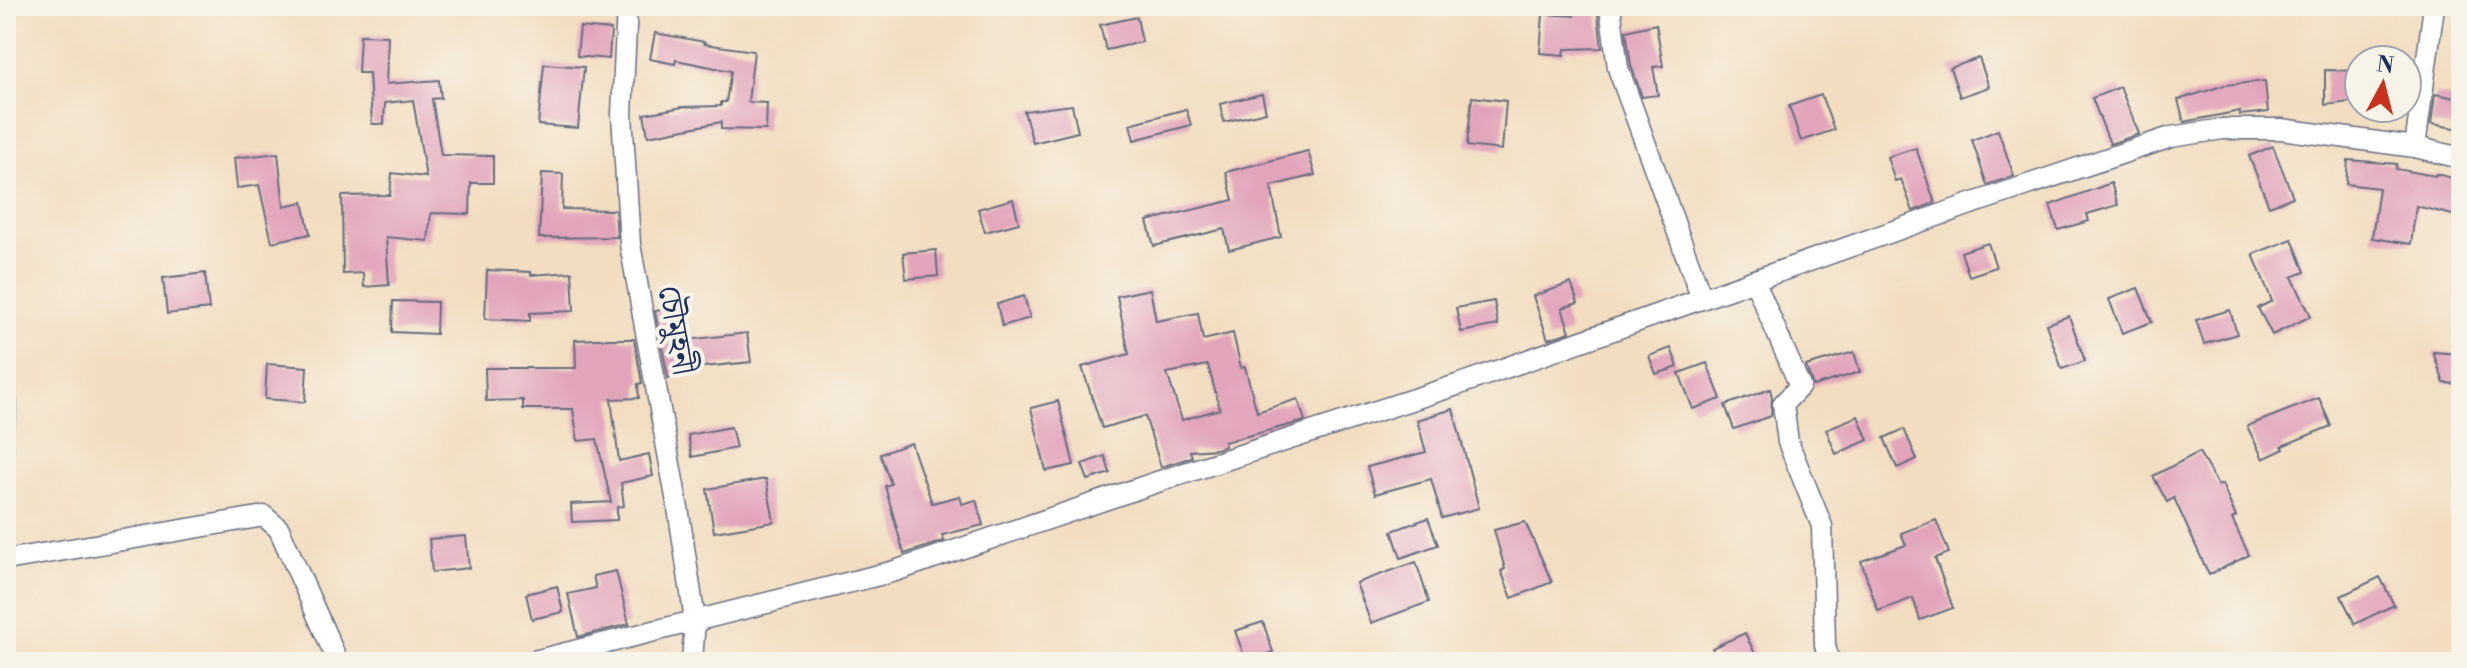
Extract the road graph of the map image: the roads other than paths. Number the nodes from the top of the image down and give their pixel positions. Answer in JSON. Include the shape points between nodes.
{"nodes":[{"id":1,"x":627,"y":6,"type":"edge"},
{"id":2,"x":1610,"y":6,"type":"edge"},
{"id":3,"x":2434,"y":6,"type":"edge"},
{"id":4,"x":2415,"y":147,"type":"junction"},
{"id":5,"x":2461,"y":158,"type":"edge"},
{"id":6,"x":1754,"y":280,"type":"junction"},
{"id":7,"x":1702,"y":299,"type":"junction"},
{"id":8,"x":6,"y":560,"type":"edge"},
{"id":9,"x":695,"y":620,"type":"junction"},
{"id":10,"x":338,"y":662,"type":"edge"},
{"id":11,"x":530,"y":662,"type":"edge"},
{"id":12,"x":692,"y":662,"type":"edge"},
{"id":13,"x":1829,"y":662,"type":"edge"}],
"edges":[{"from":1,"to":9,"type":"street","name":"চৌমুহনী","via":[[622,114],[630,244]]},
{"from":2,"to":7,"type":"street","via":[[1618,68]]},
{"from":3,"to":4,"type":"street"},
{"from":4,"to":5,"type":"street"},
{"from":4,"to":6,"type":"street","via":[[2281,129],[2223,129],[2171,137]]},
{"from":6,"to":7,"type":"street"},
{"from":6,"to":13,"type":"street","via":[[1800,386],[1783,404],[1788,442],[1822,526]]},
{"from":7,"to":9,"type":"street","via":[[895,571]]},
{"from":8,"to":10,"type":"street","via":[[264,516],[279,529]]},
{"from":9,"to":11,"type":"street"},
{"from":9,"to":12,"type":"street","name":"চৌমুহনী"}]}
